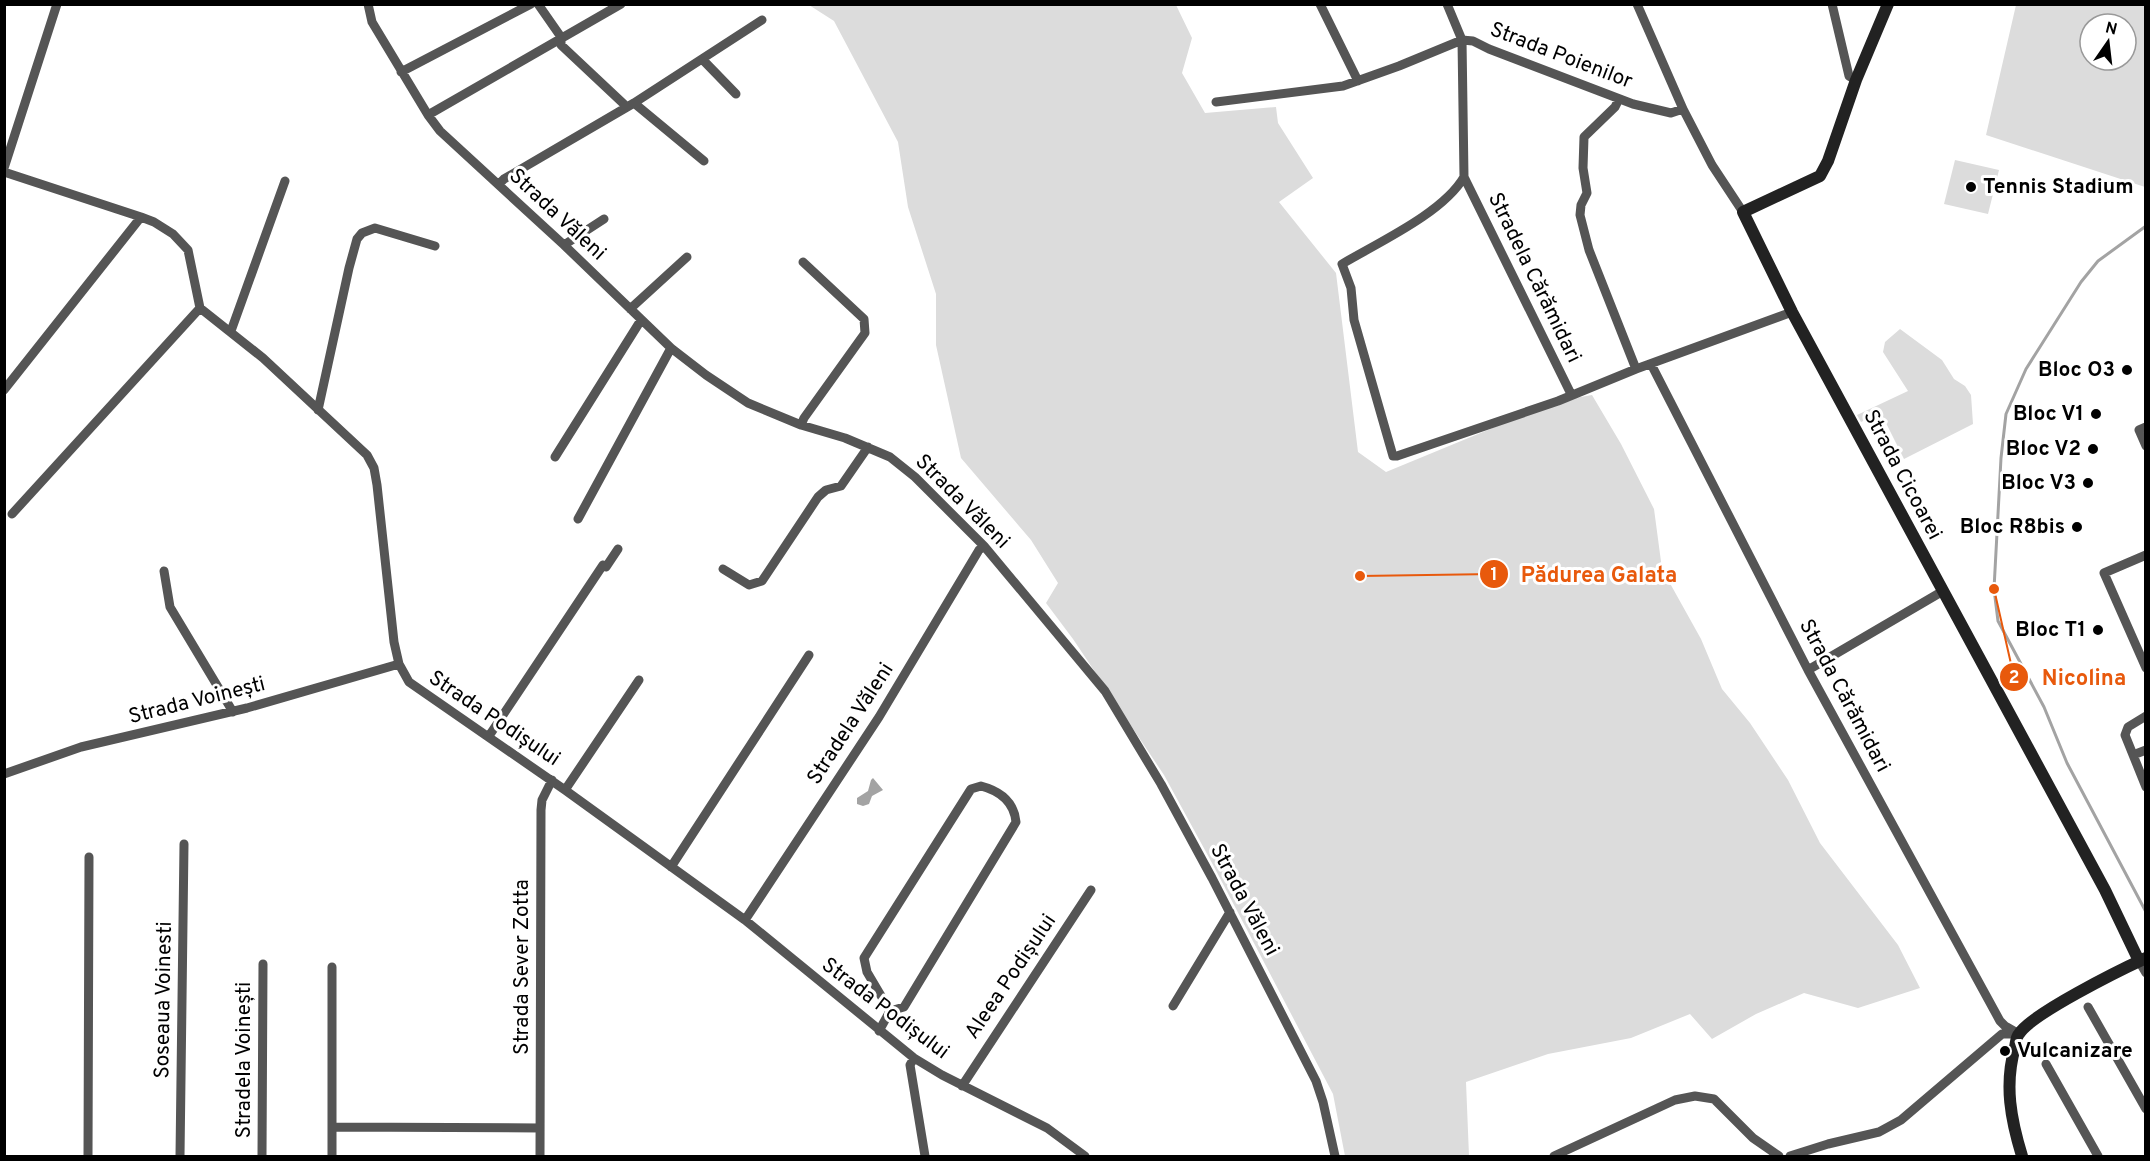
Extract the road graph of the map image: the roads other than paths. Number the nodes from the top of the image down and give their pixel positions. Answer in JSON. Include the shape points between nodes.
{"nodes":[{"id":1,"x":57,"y":4,"type":"edge"},
{"id":2,"x":368,"y":4,"type":"edge"},
{"id":3,"x":531,"y":4,"type":"edge"},
{"id":4,"x":538,"y":4,"type":"edge"},
{"id":5,"x":621,"y":4,"type":"edge"},
{"id":6,"x":1320,"y":4,"type":"edge"},
{"id":7,"x":1447,"y":4,"type":"edge"},
{"id":8,"x":1637,"y":4,"type":"edge"},
{"id":9,"x":1833,"y":4,"type":"edge"},
{"id":10,"x":1888,"y":4,"type":"edge"},
{"id":11,"x":762,"y":20,"type":"dead end"},
{"id":12,"x":1462,"y":39,"type":"junction"},
{"id":13,"x":560,"y":40,"type":"junction"},
{"id":14,"x":702,"y":59,"type":"junction"},
{"id":15,"x":401,"y":72,"type":"junction"},
{"id":16,"x":1856,"y":80,"type":"junction"},
{"id":17,"x":1359,"y":81,"type":"junction"},
{"id":18,"x":736,"y":94,"type":"dead end"},
{"id":19,"x":1619,"y":99,"type":"junction"},
{"id":20,"x":1216,"y":102,"type":"dead end"},
{"id":21,"x":631,"y":105,"type":"junction"},
{"id":22,"x":1683,"y":109,"type":"junction"},
{"id":23,"x":428,"y":115,"type":"junction"},
{"id":24,"x":704,"y":161,"type":"dead end"},
{"id":25,"x":4,"y":170,"type":"edge"},
{"id":26,"x":1464,"y":177,"type":"junction"},
{"id":27,"x":285,"y":181,"type":"dead end"},
{"id":28,"x":499,"y":184,"type":"junction"},
{"id":29,"x":1743,"y":212,"type":"junction"},
{"id":30,"x":141,"y":217,"type":"junction"},
{"id":31,"x":604,"y":219,"type":"dead end"},
{"id":32,"x":564,"y":244,"type":"junction"},
{"id":33,"x":435,"y":246,"type":"dead end"},
{"id":34,"x":687,"y":257,"type":"dead end"},
{"id":35,"x":803,"y":262,"type":"dead end"},
{"id":36,"x":200,"y":308,"type":"junction"},
{"id":37,"x":630,"y":309,"type":"junction"},
{"id":38,"x":1792,"y":312,"type":"junction"},
{"id":39,"x":641,"y":320,"type":"junction"},
{"id":40,"x":231,"y":331,"type":"junction"},
{"id":41,"x":671,"y":348,"type":"junction"},
{"id":42,"x":1651,"y":364,"type":"junction"},
{"id":43,"x":1636,"y":369,"type":"junction"},
{"id":44,"x":4,"y":390,"type":"edge"},
{"id":45,"x":1571,"y":394,"type":"junction"},
{"id":46,"x":318,"y":410,"type":"junction"},
{"id":47,"x":801,"y":425,"type":"junction"},
{"id":48,"x":2145,"y":426,"type":"edge"},
{"id":49,"x":2145,"y":446,"type":"edge"},
{"id":50,"x":868,"y":447,"type":"junction"},
{"id":51,"x":555,"y":458,"type":"dead end"},
{"id":52,"x":12,"y":514,"type":"dead end"},
{"id":53,"x":578,"y":519,"type":"dead end"},
{"id":54,"x":984,"y":546,"type":"junction"},
{"id":55,"x":618,"y":549,"type":"dead end"},
{"id":56,"x":2145,"y":555,"type":"edge"},
{"id":57,"x":723,"y":569,"type":"dead end"},
{"id":58,"x":164,"y":571,"type":"dead end"},
{"id":59,"x":1943,"y":591,"type":"junction"},
{"id":60,"x":1049,"y":622,"type":"junction"},
{"id":61,"x":1040,"y":628,"type":"dead end"},
{"id":62,"x":809,"y":654,"type":"dead end"},
{"id":63,"x":399,"y":664,"type":"junction"},
{"id":64,"x":2145,"y":668,"type":"edge"},
{"id":65,"x":1808,"y":670,"type":"junction"},
{"id":66,"x":639,"y":680,"type":"dead end"},
{"id":67,"x":233,"y":712,"type":"junction"},
{"id":68,"x":2145,"y":716,"type":"edge"},
{"id":69,"x":489,"y":736,"type":"junction"},
{"id":70,"x":2145,"y":750,"type":"edge"},
{"id":71,"x":2133,"y":755,"type":"junction"},
{"id":72,"x":4,"y":774,"type":"edge"},
{"id":73,"x":552,"y":780,"type":"junction"},
{"id":74,"x":2145,"y":788,"type":"edge"},
{"id":75,"x":566,"y":790,"type":"junction"},
{"id":76,"x":184,"y":844,"type":"dead end"},
{"id":77,"x":89,"y":857,"type":"dead end"},
{"id":78,"x":671,"y":867,"type":"junction"},
{"id":79,"x":1091,"y":890,"type":"dead end"},
{"id":80,"x":1230,"y":912,"type":"junction"},
{"id":81,"x":745,"y":920,"type":"junction"},
{"id":82,"x":2142,"y":960,"type":"edge"},
{"id":83,"x":263,"y":964,"type":"dead end"},
{"id":84,"x":332,"y":967,"type":"dead end"},
{"id":85,"x":2145,"y":973,"type":"edge"},
{"id":86,"x":1173,"y":1006,"type":"dead end"},
{"id":87,"x":2088,"y":1007,"type":"dead end"},
{"id":88,"x":890,"y":1011,"type":"junction"},
{"id":89,"x":879,"y":1031,"type":"junction"},
{"id":90,"x":2019,"y":1034,"type":"junction"},
{"id":91,"x":914,"y":1058,"type":"junction"},
{"id":92,"x":2046,"y":1064,"type":"dead end"},
{"id":93,"x":962,"y":1086,"type":"junction"},
{"id":94,"x":2145,"y":1109,"type":"edge"},
{"id":95,"x":332,"y":1127,"type":"junction"},
{"id":96,"x":540,"y":1128,"type":"junction"},
{"id":97,"x":88,"y":1156,"type":"edge"},
{"id":98,"x":180,"y":1156,"type":"edge"},
{"id":99,"x":262,"y":1156,"type":"edge"},
{"id":100,"x":332,"y":1156,"type":"edge"},
{"id":101,"x":540,"y":1156,"type":"edge"},
{"id":102,"x":925,"y":1156,"type":"edge"},
{"id":103,"x":1085,"y":1156,"type":"edge"},
{"id":104,"x":1335,"y":1156,"type":"edge"},
{"id":105,"x":1554,"y":1156,"type":"edge"},
{"id":106,"x":1779,"y":1156,"type":"edge"},
{"id":107,"x":1790,"y":1156,"type":"edge"},
{"id":108,"x":2022,"y":1156,"type":"edge"},
{"id":109,"x":2098,"y":1156,"type":"edge"}],
"edges":[{"from":1,"to":25,"type":"street"},
{"from":2,"to":15,"type":"street","name":"Strada Văleni","via":[[372,22]]},
{"from":3,"to":15,"type":"street"},
{"from":4,"to":13,"type":"street"},
{"from":5,"to":13,"type":"street"},
{"from":6,"to":17,"type":"street"},
{"from":7,"to":12,"type":"street","name":"Strada Poienilor"},
{"from":8,"to":22,"type":"street","name":"Strada Cicoarei"},
{"from":9,"to":16,"type":"street","via":[[1849,76]]},
{"from":10,"to":16,"type":"street"},
{"from":11,"to":14,"type":"street"},
{"from":12,"to":17,"type":"street"},
{"from":12,"to":19,"type":"street","name":"Strada Poienilor"},
{"from":12,"to":26,"type":"street","name":"Stradela Cărămidari"},
{"from":13,"to":21,"type":"street","via":[[561,45]]},
{"from":13,"to":23,"type":"street"},
{"from":14,"to":18,"type":"street"},
{"from":14,"to":21,"type":"street"},
{"from":15,"to":23,"type":"street","name":"Strada Văleni"},
{"from":16,"to":29,"type":"street","via":[[1821,176]]},
{"from":17,"to":20,"type":"street"},
{"from":19,"to":22,"type":"street","name":"Strada Poienilor","via":[[1671,113]]},
{"from":19,"to":43,"type":"street","via":[[1584,137],[1587,193],[1580,215],[1588,250]]},
{"from":21,"to":24,"type":"street"},
{"from":21,"to":28,"type":"street"},
{"from":22,"to":29,"type":"street","name":"Strada Cicoarei","via":[[1712,165]]},
{"from":23,"to":28,"type":"street","name":"Strada Văleni","via":[[440,131]]},
{"from":25,"to":30,"type":"street"},
{"from":26,"to":45,"type":"street","name":"Stradela Cărămidari"},
{"from":26,"to":45,"type":"street","name":"Stradela Cărămidari","via":[[1438,208],[1342,264],[1391,452],[1397,456]]},
{"from":27,"to":40,"type":"street"},
{"from":28,"to":32,"type":"street","name":"Strada Văleni"},
{"from":29,"to":38,"type":"street","name":"Strada Cicoarei"},
{"from":30,"to":36,"type":"street","via":[[173,234],[188,250]]},
{"from":30,"to":44,"type":"street"},
{"from":31,"to":32,"type":"street"},
{"from":32,"to":37,"type":"street","name":"Strada Văleni"},
{"from":33,"to":46,"type":"street","via":[[375,228],[357,239]]},
{"from":34,"to":37,"type":"street"},
{"from":35,"to":47,"type":"street","via":[[864,319],[865,333]]},
{"from":36,"to":40,"type":"street","name":"Strada Podișului"},
{"from":36,"to":52,"type":"street"},
{"from":37,"to":39,"type":"street","name":"Strada Văleni"},
{"from":38,"to":42,"type":"street","name":"Stradela Cărămidari"},
{"from":38,"to":59,"type":"street","name":"Strada Cicoarei"},
{"from":39,"to":41,"type":"street","name":"Strada Văleni"},
{"from":39,"to":51,"type":"street"},
{"from":40,"to":46,"type":"street","name":"Strada Podișului"},
{"from":41,"to":47,"type":"street","name":"Strada Văleni","via":[[748,403]]},
{"from":41,"to":53,"type":"street"},
{"from":42,"to":43,"type":"street","name":"Stradela Cărămidari"},
{"from":42,"to":65,"type":"street","name":"Strada Cărămidari"},
{"from":43,"to":45,"type":"street","name":"Stradela Cărămidari"},
{"from":46,"to":63,"type":"street","name":"Strada Podișului","via":[[368,455],[374,468]]},
{"from":47,"to":50,"type":"street","name":"Strada Văleni"},
{"from":48,"to":49,"type":"street","via":[[2139,430]]},
{"from":50,"to":54,"type":"street","name":"Strada Văleni","via":[[890,457],[915,477]]},
{"from":50,"to":57,"type":"street","via":[[842,486],[818,496],[762,581],[749,585]]},
{"from":54,"to":60,"type":"street","name":"Strada Văleni"},
{"from":54,"to":81,"type":"street","name":"Stradela Văleni","via":[[879,717]]},
{"from":55,"to":69,"type":"street","via":[[606,567],[603,565]]},
{"from":56,"to":64,"type":"street","via":[[2104,573]]},
{"from":58,"to":67,"type":"street","via":[[170,607]]},
{"from":59,"to":65,"type":"street"},
{"from":59,"to":82,"type":"street","name":"Strada Cicoarei"},
{"from":60,"to":61,"type":"street"},
{"from":60,"to":80,"type":"street","name":"Strada Văleni","via":[[1105,691]]},
{"from":62,"to":78,"type":"street"},
{"from":63,"to":67,"type":"street","name":"Strada Voinești"},
{"from":63,"to":69,"type":"street","name":"Strada Podișului","via":[[410,682]]},
{"from":65,"to":90,"type":"street","name":"Strada Cărămidari","via":[[2000,1021]]},
{"from":66,"to":75,"type":"street"},
{"from":67,"to":72,"type":"street","name":"Strada Voinești","via":[[81,747]]},
{"from":68,"to":71,"type":"street","via":[[2128,726],[2125,735]]},
{"from":69,"to":73,"type":"street","name":"Strada Podișului"},
{"from":70,"to":71,"type":"street"},
{"from":71,"to":74,"type":"street"},
{"from":73,"to":75,"type":"street","name":"Strada Podișului"},
{"from":73,"to":96,"type":"street","name":"Strada Sever Zotta","via":[[541,810]]},
{"from":75,"to":78,"type":"street","name":"Strada Podișului"},
{"from":76,"to":98,"type":"street","name":"Soseaua Voinesti"},
{"from":77,"to":97,"type":"street"},
{"from":78,"to":81,"type":"street","name":"Strada Podișului"},
{"from":79,"to":93,"type":"street","name":"Aleea Podișului"},
{"from":80,"to":86,"type":"street"},
{"from":80,"to":104,"type":"street","name":"Strada Văleni","via":[[1316,1081]]},
{"from":81,"to":89,"type":"street","name":"Strada Podișului"},
{"from":82,"to":85,"type":"street"},
{"from":82,"to":90,"type":"street","via":[[2036,1017]]},
{"from":83,"to":99,"type":"street","name":"Stradela Voinești"},
{"from":84,"to":95,"type":"street"},
{"from":87,"to":94,"type":"street"},
{"from":88,"to":88,"type":"street","via":[[904,1007],[1016,822],[1009,801],[989,788],[971,789],[864,958],[867,972]]},
{"from":88,"to":89,"type":"street"},
{"from":89,"to":91,"type":"street","name":"Strada Podișului"},
{"from":90,"to":107,"type":"street","via":[[2002,1034],[1901,1120],[1879,1132]]},
{"from":90,"to":108,"type":"street","via":[[2010,1062],[2008,1097]]},
{"from":91,"to":93,"type":"street","name":"Strada Podișului"},
{"from":91,"to":102,"type":"street","via":[[910,1065]]},
{"from":92,"to":109,"type":"street"},
{"from":93,"to":103,"type":"street","name":"Strada Podișului","via":[[1047,1128]]},
{"from":95,"to":96,"type":"street"},
{"from":95,"to":100,"type":"street"},
{"from":96,"to":101,"type":"street","name":"Strada Sever Zotta"},
{"from":105,"to":106,"type":"street","via":[[1676,1100],[1695,1096],[1714,1099],[1753,1138]]}]}
